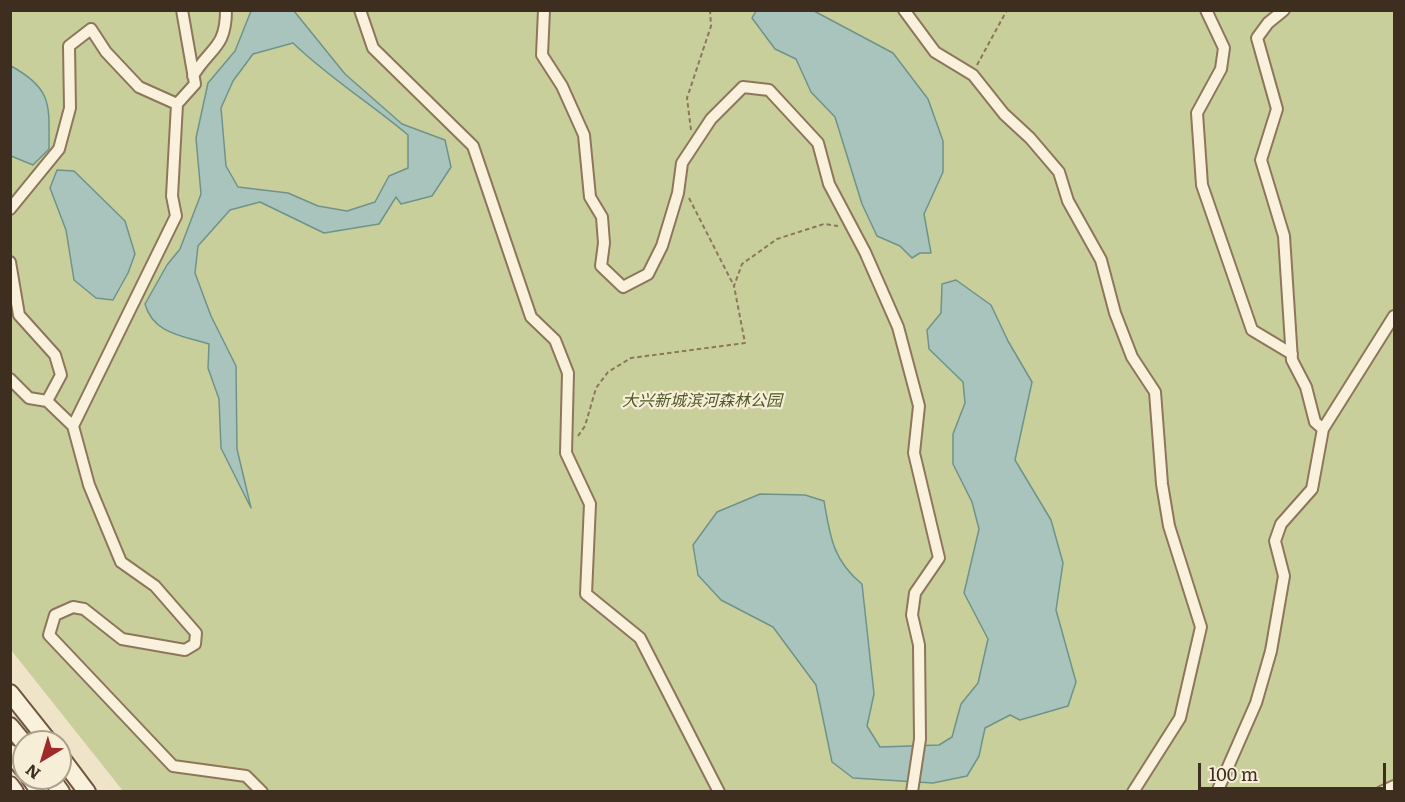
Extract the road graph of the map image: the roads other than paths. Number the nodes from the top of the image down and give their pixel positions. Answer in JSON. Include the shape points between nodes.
{"nodes":[{"id":1,"x":182,"y":10,"type":"edge"},
{"id":2,"x":226,"y":10,"type":"edge"},
{"id":3,"x":360,"y":10,"type":"edge"},
{"id":4,"x":544,"y":10,"type":"edge"},
{"id":5,"x":904,"y":10,"type":"edge"},
{"id":6,"x":1206,"y":10,"type":"edge"},
{"id":7,"x":1284,"y":10,"type":"edge"},
{"id":8,"x":193,"y":76,"type":"junction"},
{"id":9,"x":177,"y":104,"type":"junction"},
{"id":10,"x":10,"y":209,"type":"edge"},
{"id":11,"x":10,"y":262,"type":"edge"},
{"id":12,"x":1395,"y":316,"type":"edge"},
{"id":13,"x":1292,"y":354,"type":"junction"},
{"id":14,"x":10,"y":379,"type":"edge"},
{"id":15,"x":47,"y":401,"type":"junction"},
{"id":16,"x":73,"y":426,"type":"junction"},
{"id":17,"x":1323,"y":429,"type":"junction"},
{"id":18,"x":10,"y":693,"type":"edge"},
{"id":19,"x":39,"y":730,"type":"edge"},
{"id":20,"x":72,"y":772,"type":"edge"},
{"id":21,"x":10,"y":785,"type":"edge"},
{"id":22,"x":1395,"y":786,"type":"edge"},
{"id":23,"x":15,"y":792,"type":"edge"},
{"id":24,"x":87,"y":792,"type":"edge"},
{"id":25,"x":262,"y":792,"type":"edge"},
{"id":26,"x":719,"y":792,"type":"edge"},
{"id":27,"x":912,"y":792,"type":"edge"},
{"id":28,"x":1133,"y":792,"type":"edge"},
{"id":29,"x":1217,"y":792,"type":"edge"},
{"id":30,"x":1381,"y":792,"type":"edge"}],
"edges":[{"from":1,"to":8,"type":"street"},
{"from":2,"to":8,"type":"street","via":[[226,29],[220,43]]},
{"from":3,"to":26,"type":"street","via":[[373,48],[473,146],[531,317],[555,340],[568,373],[566,453],[590,504],[586,594],[640,638]]},
{"from":4,"to":27,"type":"street","via":[[542,56],[562,86],[584,135],[590,197],[602,217],[601,266],[623,287],[648,274],[662,246],[682,163],[711,119],[743,87],[769,90],[818,143],[829,184],[898,327],[919,406],[914,453],[939,558],[915,593],[912,615],[919,645],[920,739]]},
{"from":5,"to":28,"type":"street","via":[[935,52],[974,76],[1059,172],[1068,201],[1101,260],[1132,357],[1155,392],[1162,484],[1170,526],[1201,627],[1180,718]]},
{"from":6,"to":13,"type":"street","via":[[1224,48],[1221,69],[1197,112],[1202,185],[1252,330]]},
{"from":7,"to":13,"type":"street","via":[[1257,38],[1277,109],[1261,160],[1284,236]]},
{"from":8,"to":9,"type":"street","via":[[195,84]]},
{"from":9,"to":10,"type":"street","via":[[139,87],[106,52],[92,29],[69,46],[70,108],[59,149]]},
{"from":9,"to":16,"type":"street","via":[[172,196],[176,216]]},
{"from":11,"to":15,"type":"street","via":[[19,315],[55,355],[61,375]]},
{"from":12,"to":17,"type":"street"},
{"from":13,"to":17,"type":"street","via":[[1315,422]]},
{"from":14,"to":15,"type":"street","via":[[29,398]]},
{"from":15,"to":16,"type":"street"},
{"from":16,"to":25,"type":"street","via":[[89,484],[121,562],[155,586],[196,633],[195,644],[185,650],[122,639],[84,609],[73,607],[55,615],[49,635],[172,766],[246,776]]},
{"from":17,"to":29,"type":"street","via":[[1312,489],[1281,524],[1275,541],[1284,576],[1270,651],[1256,703]]},
{"from":18,"to":19,"type":"street"},
{"from":20,"to":24,"type":"street"},
{"from":21,"to":23,"type":"street"},
{"from":22,"to":30,"type":"street"}]}
